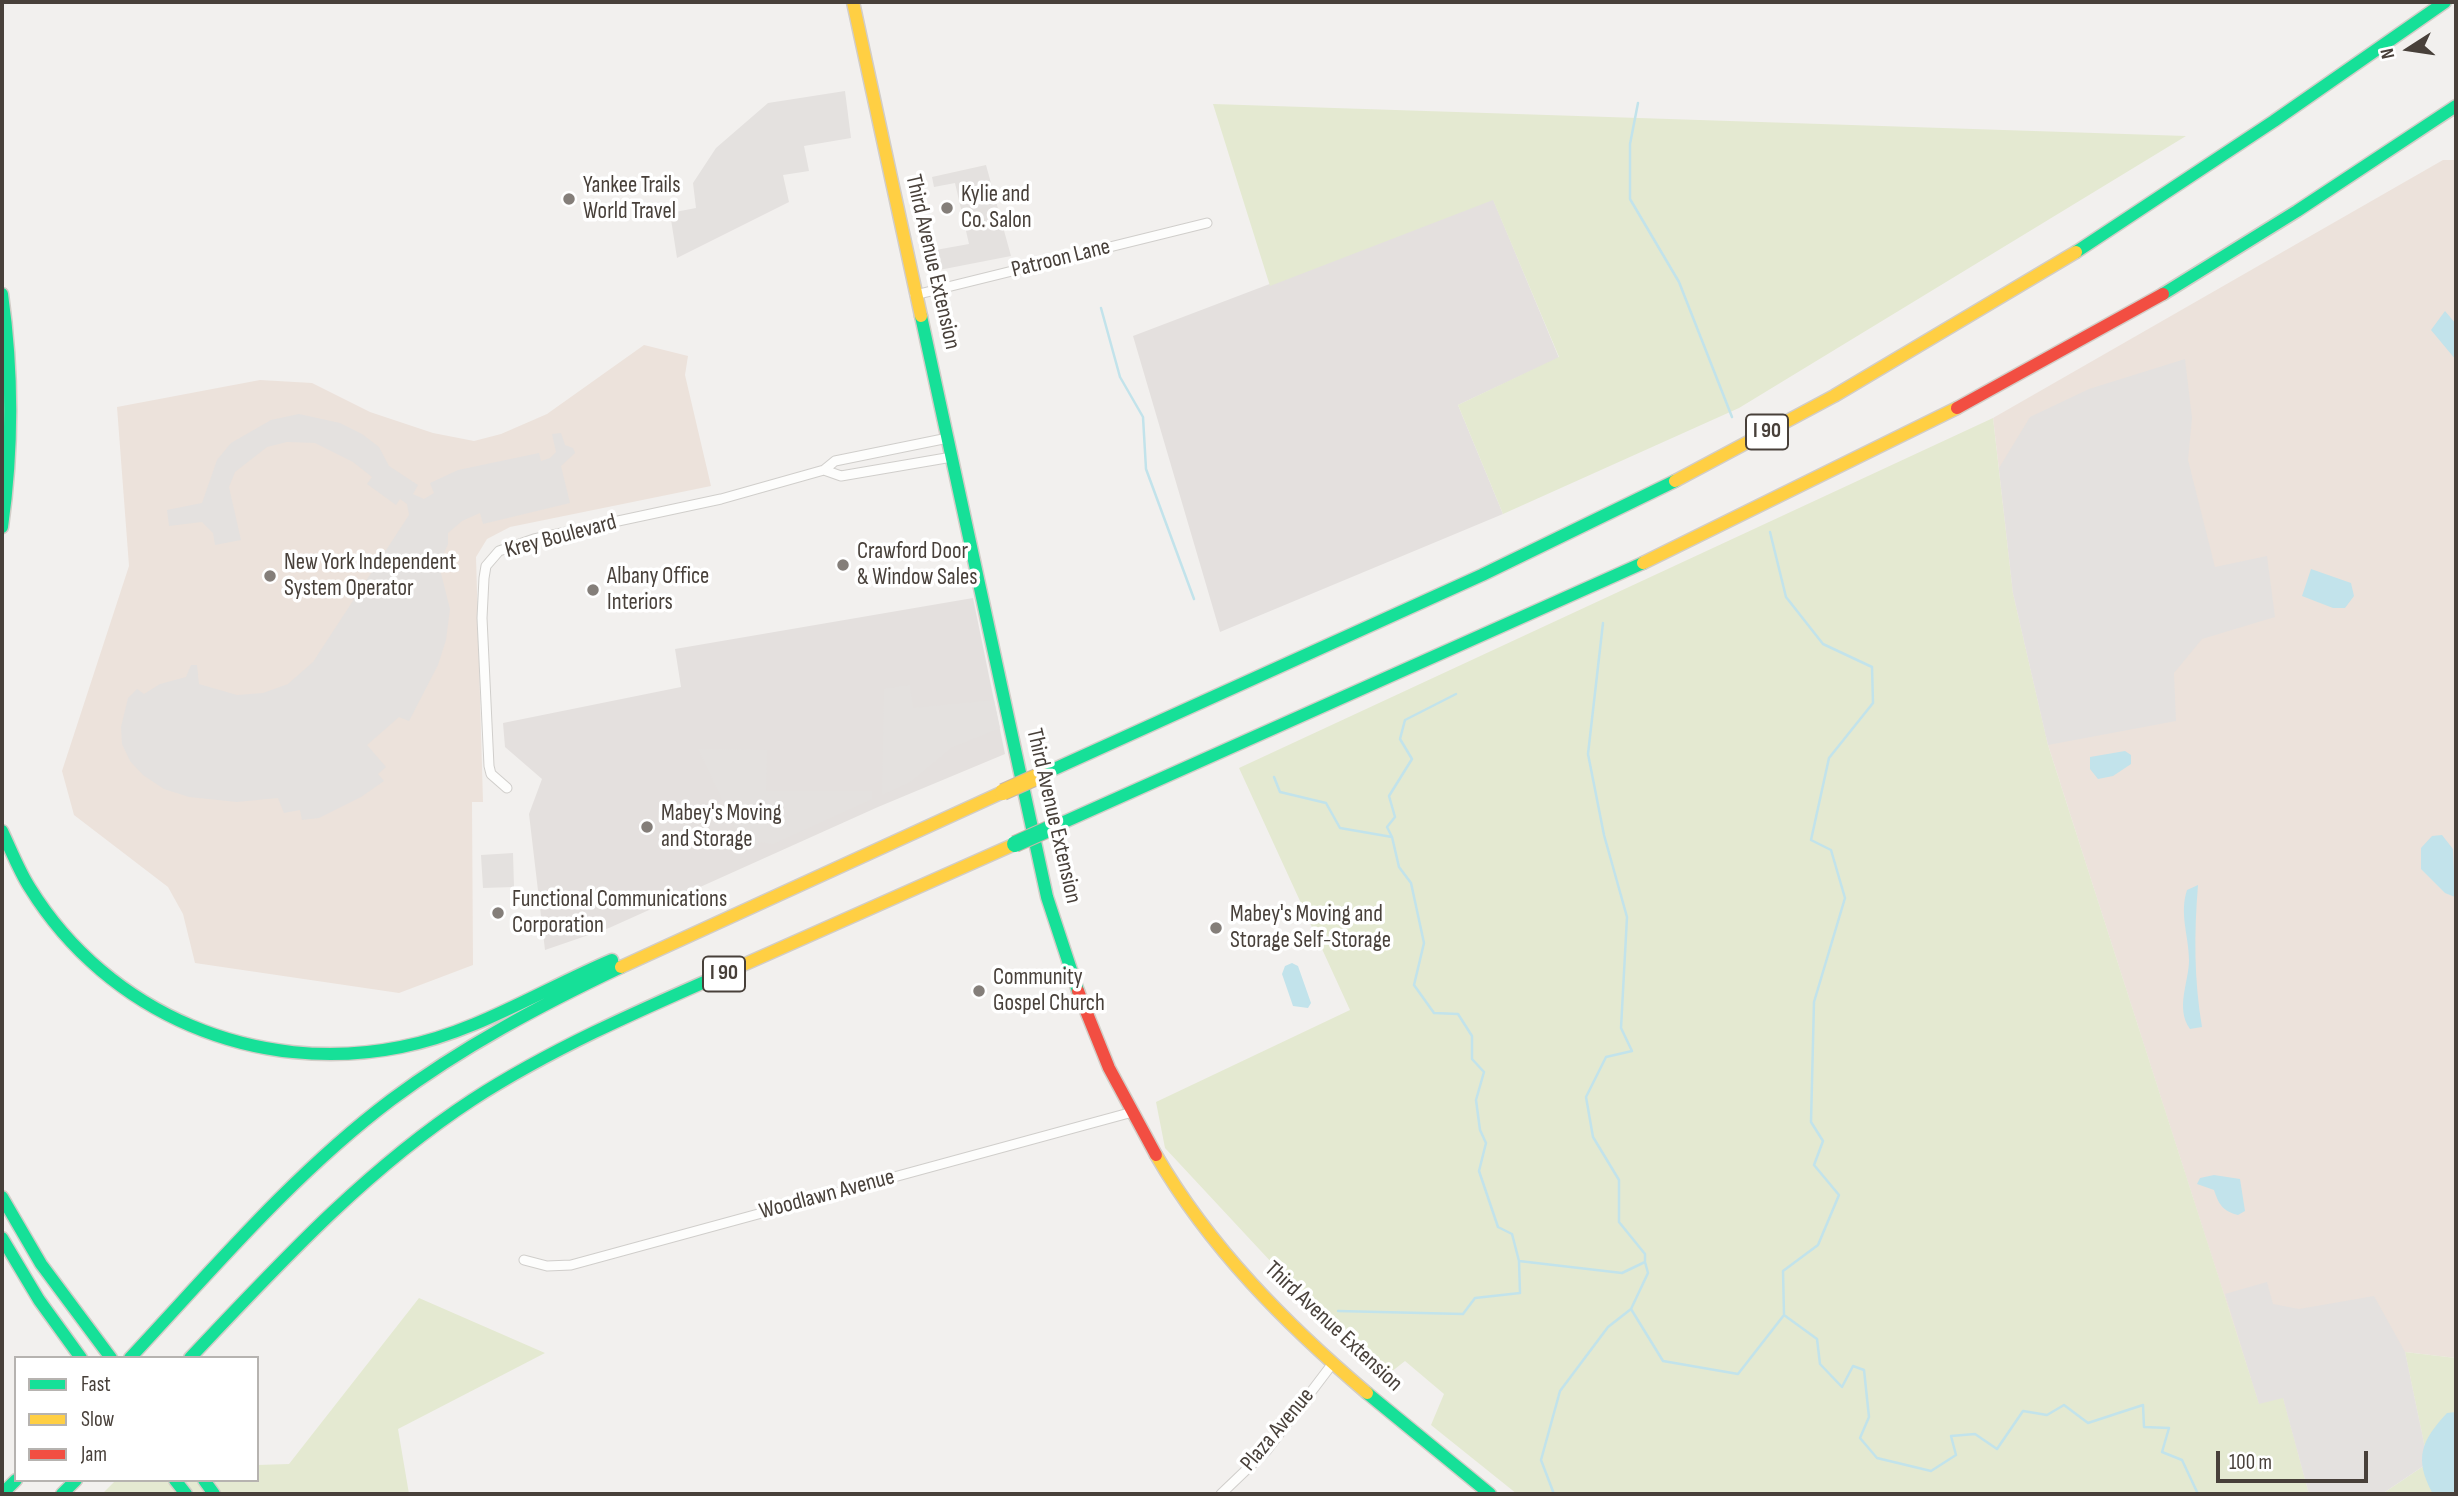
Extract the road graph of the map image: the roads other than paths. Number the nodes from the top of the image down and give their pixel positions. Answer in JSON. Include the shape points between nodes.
{"nodes":[{"id":1,"x":853,"y":2,"type":"edge"},
{"id":2,"x":2445,"y":2,"type":"edge"},
{"id":3,"x":2456,"y":106,"type":"edge"},
{"id":4,"x":1207,"y":223,"type":"dead end"},
{"id":5,"x":2,"y":294,"type":"edge"},
{"id":6,"x":915,"y":295,"type":"junction"},
{"id":7,"x":948,"y":438,"type":"junction"},
{"id":8,"x":952,"y":457,"type":"junction"},
{"id":9,"x":824,"y":470,"type":"junction"},
{"id":10,"x":2,"y":527,"type":"edge"},
{"id":11,"x":506,"y":788,"type":"dead end"},
{"id":12,"x":2,"y":831,"type":"edge"},
{"id":13,"x":701,"y":930,"type":"junction"},
{"id":14,"x":1129,"y":1114,"type":"junction"},
{"id":15,"x":2,"y":1197,"type":"edge"},
{"id":16,"x":2,"y":1238,"type":"edge"},
{"id":17,"x":524,"y":1261,"type":"dead end"},
{"id":18,"x":135,"y":1353,"type":"edge"},
{"id":19,"x":80,"y":1356,"type":"edge"},
{"id":20,"x":110,"y":1356,"type":"edge"},
{"id":21,"x":192,"y":1356,"type":"edge"},
{"id":22,"x":1333,"y":1363,"type":"junction"},
{"id":23,"x":1221,"y":1494,"type":"edge"},
{"id":24,"x":1490,"y":1494,"type":"edge"}],
"edges":[{"from":1,"to":6,"type":"main road","name":"Third Avenue Extension"},
{"from":2,"to":13,"type":"main road","number":"I 90","bridge":true,"via":[[2128,220],[1950,329],[1694,471],[1532,551]]},
{"from":3,"to":21,"type":"main road","number":"I 90","bridge":true,"via":[[2159,295],[1914,431],[1631,568],[539,1060],[424,1133],[364,1182]]},
{"from":4,"to":6,"type":"street","name":"Patroon Lane"},
{"from":5,"to":10,"type":"main road","via":[[12,405]]},
{"from":6,"to":7,"type":"main road","name":"Third Avenue Extension"},
{"from":7,"to":8,"type":"main road","name":"Third Avenue Extension"},
{"from":7,"to":9,"type":"street","name":"Krey Boulevard","via":[[835,461]]},
{"from":8,"to":9,"type":"street","name":"Krey Boulevard","via":[[841,476]]},
{"from":8,"to":14,"type":"main road","name":"Third Avenue Extension","via":[[1047,897],[1083,1012]]},
{"from":9,"to":11,"type":"street","name":"Krey Boulevard","via":[[722,499],[507,546],[492,558],[484,578],[482,618],[489,766]]},
{"from":12,"to":13,"type":"main road","via":[[41,907],[103,974],[138,1001],[191,1029],[267,1051],[343,1055],[412,1044],[469,1024],[627,954]]},
{"from":13,"to":18,"type":"main road","number":"I 90","via":[[518,1018],[391,1100],[306,1173]]},
{"from":14,"to":17,"type":"street","name":"Woodlawn Avenue","via":[[571,1265]]},
{"from":14,"to":22,"type":"main road","name":"Third Avenue Extension","via":[[1177,1189],[1245,1277]]},
{"from":15,"to":20,"type":"main road","via":[[41,1264]]},
{"from":16,"to":19,"type":"main road"},
{"from":22,"to":23,"type":"street","name":"Plaza Avenue","via":[[1267,1450]]},
{"from":22,"to":24,"type":"main road","name":"Third Avenue Extension"}]}
